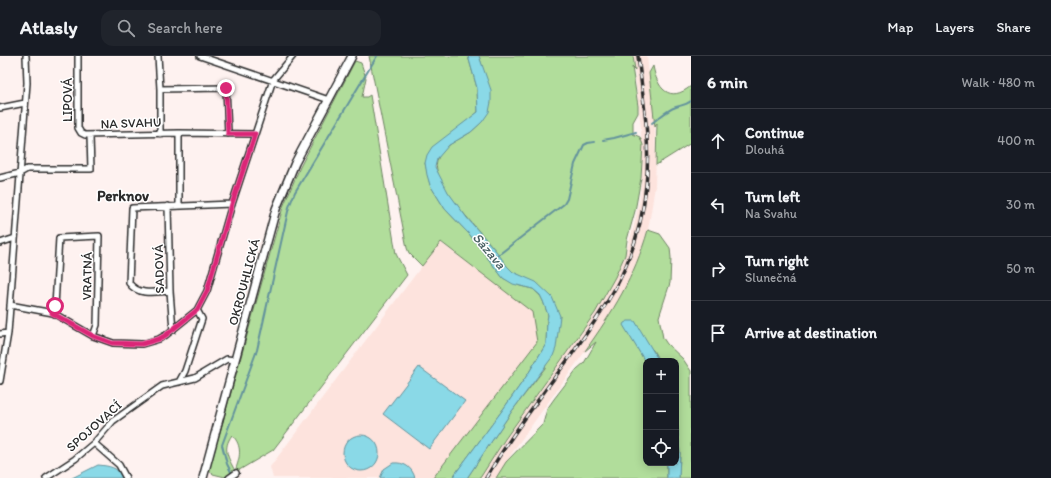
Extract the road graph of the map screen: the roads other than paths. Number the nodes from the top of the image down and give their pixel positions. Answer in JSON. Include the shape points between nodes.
{"nodes":[{"id":1,"x":26,"y":56,"type":"edge"},
{"id":2,"x":78,"y":56,"type":"edge"},
{"id":3,"x":158,"y":56,"type":"edge"},
{"id":4,"x":200,"y":56,"type":"edge"},
{"id":5,"x":293,"y":56,"type":"edge"},
{"id":6,"x":352,"y":56,"type":"edge"},
{"id":7,"x":273,"y":80,"type":"junction"},
{"id":8,"x":160,"y":89,"type":"junction"},
{"id":9,"x":329,"y":100,"type":"junction"},
{"id":10,"x":26,"y":103,"type":"junction"},
{"id":11,"x":0,"y":108,"type":"edge"},
{"id":12,"x":179,"y":133,"type":"junction"},
{"id":13,"x":160,"y":134,"type":"junction"},
{"id":14,"x":228,"y":134,"type":"junction"},
{"id":15,"x":255,"y":134,"type":"junction"},
{"id":16,"x":90,"y":136,"type":"junction"},
{"id":17,"x":20,"y":173,"type":"junction"},
{"id":18,"x":0,"y":178,"type":"edge"},
{"id":19,"x":232,"y":204,"type":"junction"},
{"id":20,"x":168,"y":206,"type":"junction"},
{"id":21,"x":179,"y":206,"type":"junction"},
{"id":22,"x":15,"y":238,"type":"junction"},
{"id":23,"x":0,"y":243,"type":"edge"},
{"id":24,"x":170,"y":291,"type":"junction"},
{"id":25,"x":10,"y":305,"type":"junction"},
{"id":26,"x":197,"y":310,"type":"junction"},
{"id":27,"x":52,"y":313,"type":"junction"},
{"id":28,"x":173,"y":330,"type":"junction"},
{"id":29,"x":8,"y":333,"type":"junction"},
{"id":30,"x":0,"y":334,"type":"edge"},
{"id":31,"x":93,"y":336,"type":"junction"},
{"id":32,"x":235,"y":360,"type":"junction"},
{"id":33,"x":0,"y":381,"type":"edge"},
{"id":34,"x":178,"y":382,"type":"junction"},
{"id":35,"x":94,"y":443,"type":"junction"},
{"id":36,"x":236,"y":473,"type":"dead end"},
{"id":37,"x":46,"y":478,"type":"edge"},
{"id":38,"x":126,"y":478,"type":"edge"},
{"id":39,"x":203,"y":478,"type":"edge"},
{"id":40,"x":229,"y":478,"type":"edge"}],
"edges":[{"from":1,"to":10,"type":"street"},
{"from":2,"to":16,"type":"street","name":"LIPOVÁ","via":[[78,128],[81,133]]},
{"from":3,"to":8,"type":"street"},
{"from":4,"to":7,"type":"street"},
{"from":5,"to":7,"type":"street"},
{"from":6,"to":9,"type":"main road","name":"OKROUHLICKÁ"},
{"from":7,"to":9,"type":"street"},
{"from":7,"to":15,"type":"street"},
{"from":8,"to":13,"type":"street"},
{"from":8,"to":14,"type":"street","via":[[226,88]]},
{"from":9,"to":32,"type":"main road","name":"OKROUHLICKÁ","via":[[295,163],[276,209]]},
{"from":10,"to":11,"type":"street"},
{"from":10,"to":17,"type":"street"},
{"from":12,"to":13,"type":"street","name":"NA SVAHU"},
{"from":12,"to":14,"type":"street","name":"NA SVAHU"},
{"from":12,"to":21,"type":"street"},
{"from":13,"to":16,"type":"street","name":"NA SVAHU"},
{"from":14,"to":15,"type":"street","name":"NA SVAHU"},
{"from":15,"to":19,"type":"street"},
{"from":16,"to":17,"type":"street","name":"NA SVAHU","via":[[92,169],[27,169]]},
{"from":17,"to":18,"type":"street"},
{"from":17,"to":22,"type":"street"},
{"from":19,"to":21,"type":"street"},
{"from":19,"to":26,"type":"street","via":[[207,291]]},
{"from":20,"to":21,"type":"street"},
{"from":20,"to":24,"type":"street","name":"SADOVÁ"},
{"from":20,"to":24,"type":"street","via":[[132,208],[129,280],[133,288],[141,292]]},
{"from":22,"to":23,"type":"street"},
{"from":22,"to":25,"type":"street"},
{"from":24,"to":28,"type":"street","name":"SADOVÁ"},
{"from":25,"to":27,"type":"street"},
{"from":25,"to":29,"type":"street"},
{"from":26,"to":28,"type":"street"},
{"from":26,"to":34,"type":"street","via":[[202,319],[185,371]]},
{"from":27,"to":31,"type":"street"},
{"from":27,"to":31,"type":"street","name":"VRATNÁ","via":[[55,306],[59,238],[99,236],[97,325]]},
{"from":28,"to":31,"type":"street","via":[[159,339],[142,344],[112,343]]},
{"from":29,"to":30,"type":"street"},
{"from":29,"to":33,"type":"street"},
{"from":32,"to":34,"type":"street","name":"SPOJOVACÍ","via":[[227,359],[195,378]]},
{"from":32,"to":39,"type":"main road","name":"OKROUHLICKÁ"},
{"from":34,"to":35,"type":"street","name":"SPOJOVACÍ","via":[[162,386],[113,421]]},
{"from":35,"to":37,"type":"street","name":"SPOJOVACÍ"},
{"from":35,"to":38,"type":"street","via":[[119,464]]},
{"from":36,"to":40,"type":"street"}]}
